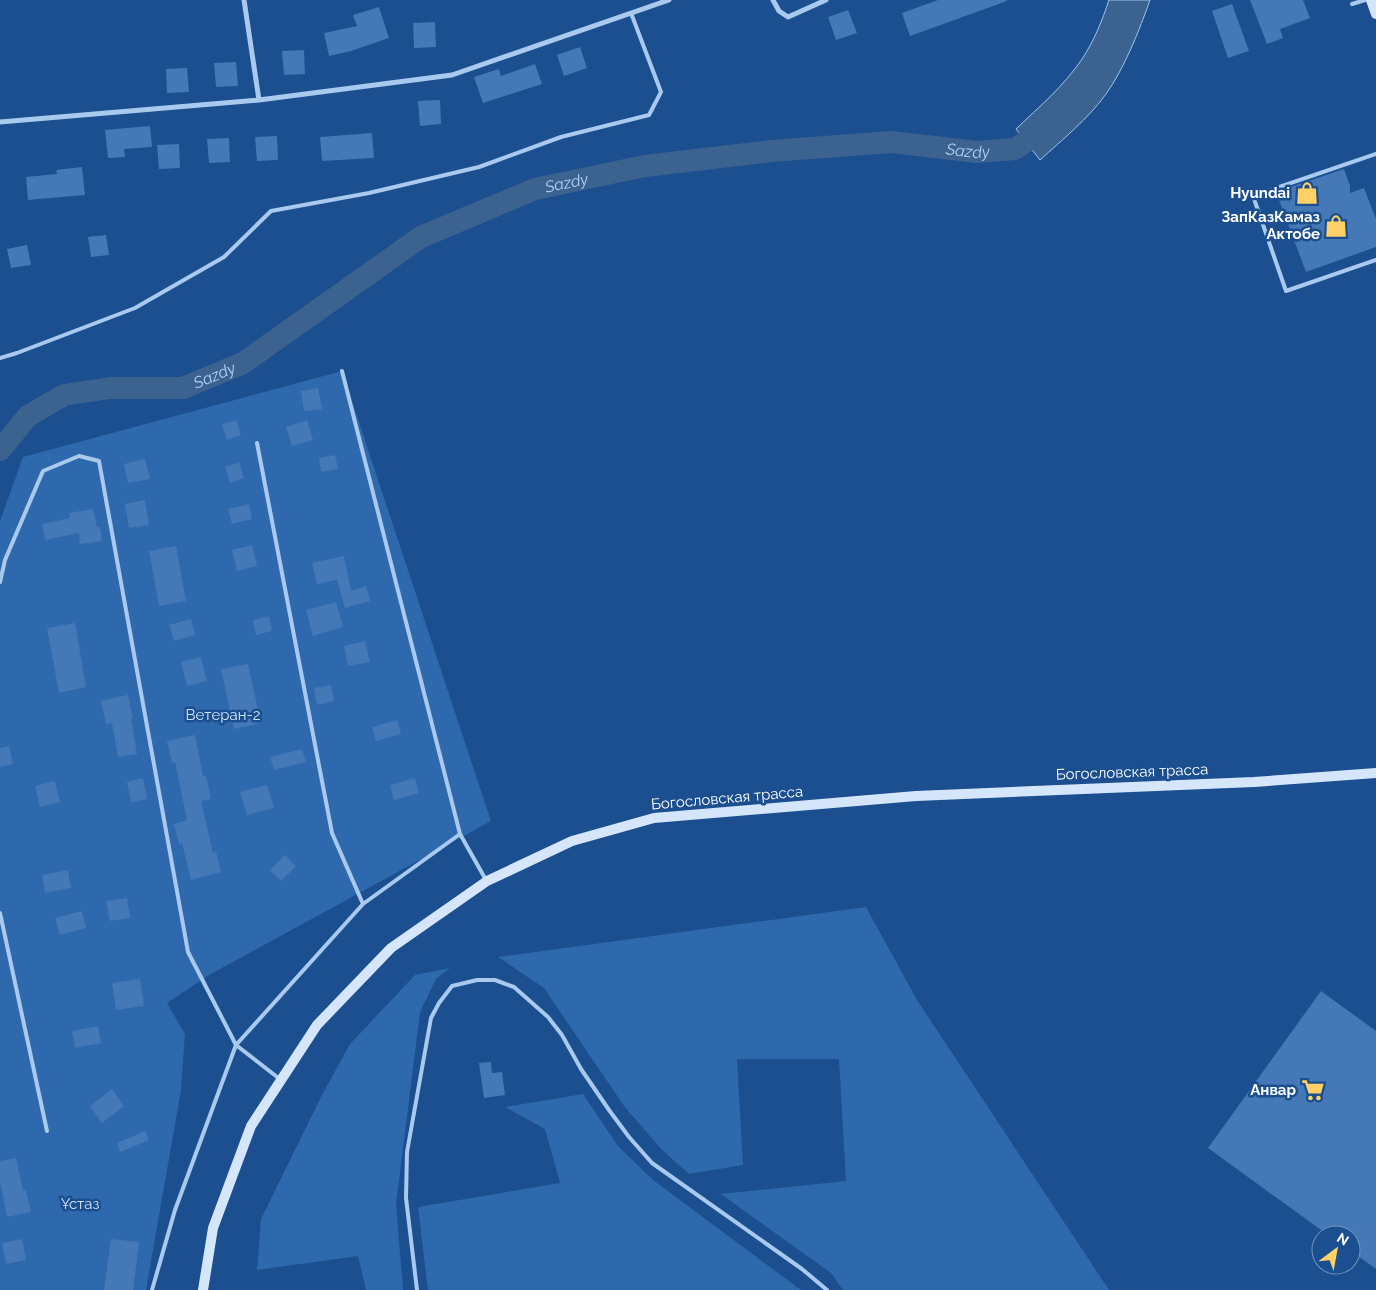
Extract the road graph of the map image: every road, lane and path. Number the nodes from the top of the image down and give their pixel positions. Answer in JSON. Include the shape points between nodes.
{"nodes":[{"id":1,"x":244,"y":0,"type":"edge"},
{"id":2,"x":669,"y":0,"type":"edge"},
{"id":3,"x":773,"y":0,"type":"edge"},
{"id":4,"x":826,"y":0,"type":"edge"},
{"id":5,"x":1365,"y":0,"type":"edge"},
{"id":6,"x":1371,"y":0,"type":"edge"},
{"id":7,"x":1352,"y":4,"type":"dead end"},
{"id":8,"x":631,"y":13,"type":"junction"},
{"id":9,"x":1376,"y":14,"type":"edge"},
{"id":10,"x":259,"y":100,"type":"junction"},
{"id":11,"x":0,"y":122,"type":"edge"},
{"id":12,"x":1376,"y":154,"type":"edge"},
{"id":13,"x":1376,"y":260,"type":"edge"},
{"id":14,"x":0,"y":357,"type":"edge"},
{"id":15,"x":342,"y":371,"type":"dead end"},
{"id":16,"x":256,"y":443,"type":"dead end"},
{"id":17,"x":0,"y":582,"type":"edge"},
{"id":18,"x":1376,"y":773,"type":"edge"},
{"id":19,"x":460,"y":834,"type":"junction"},
{"id":20,"x":487,"y":881,"type":"junction"},
{"id":21,"x":363,"y":904,"type":"junction"},
{"id":22,"x":0,"y":914,"type":"edge"},
{"id":23,"x":236,"y":1046,"type":"junction"},
{"id":24,"x":281,"y":1080,"type":"junction"},
{"id":25,"x":47,"y":1131,"type":"dead end"},
{"id":26,"x":152,"y":1290,"type":"edge"},
{"id":27,"x":203,"y":1290,"type":"edge"},
{"id":28,"x":417,"y":1290,"type":"edge"},
{"id":29,"x":827,"y":1290,"type":"edge"}],
"edges":[{"from":1,"to":10,"type":"street"},
{"from":2,"to":8,"type":"street"},
{"from":3,"to":4,"type":"street","via":[[779,11],[788,17]]},
{"from":5,"to":7,"type":"lane"},
{"from":6,"to":9,"type":"main road"},
{"from":8,"to":10,"type":"street","via":[[452,75]]},
{"from":8,"to":14,"type":"lane","via":[[661,92],[649,116],[561,137],[479,167],[369,194],[271,210],[224,257],[136,308]]},
{"from":10,"to":11,"type":"street"},
{"from":12,"to":13,"type":"lane","via":[[1253,196],[1286,291]]},
{"from":15,"to":19,"type":"lane"},
{"from":16,"to":21,"type":"lane","via":[[332,833]]},
{"from":17,"to":23,"type":"lane","via":[[5,560],[42,471],[79,456],[99,461],[188,952]]},
{"from":18,"to":20,"type":"main road","name":"Богословская трасса","via":[[1254,782],[916,796],[654,818],[572,841]]},
{"from":19,"to":20,"type":"lane"},
{"from":19,"to":21,"type":"lane"},
{"from":20,"to":24,"type":"main road","name":"Богословская трасса","via":[[391,948],[317,1025]]},
{"from":21,"to":23,"type":"lane"},
{"from":22,"to":25,"type":"lane"},
{"from":23,"to":24,"type":"lane"},
{"from":23,"to":26,"type":"lane","via":[[175,1210]]},
{"from":24,"to":27,"type":"main road","name":"Богословская трасса","via":[[251,1126],[213,1228]]},
{"from":28,"to":29,"type":"lane","via":[[406,1198],[407,1152],[431,1018],[452,986],[495,980],[514,987],[548,1017],[609,1110],[652,1163]]}]}
